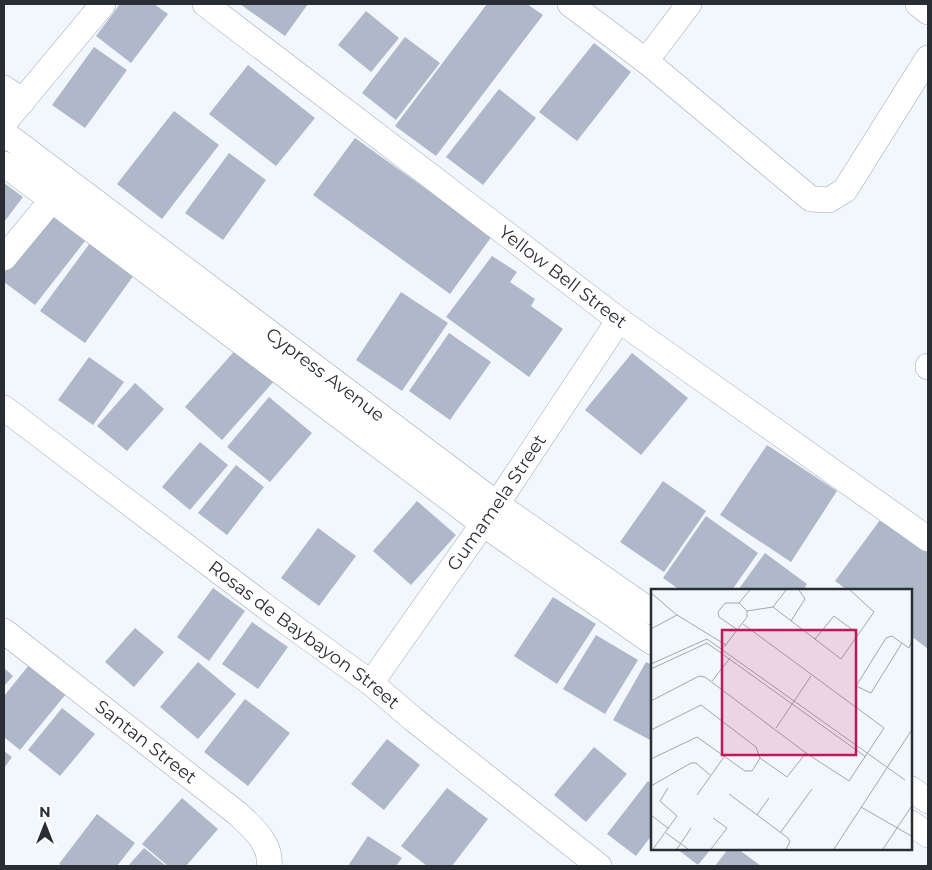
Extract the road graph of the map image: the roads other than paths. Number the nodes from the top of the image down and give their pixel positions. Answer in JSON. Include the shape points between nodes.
{"nodes":[{"id":1,"x":103,"y":4,"type":"edge"},
{"id":2,"x":205,"y":4,"type":"edge"},
{"id":3,"x":570,"y":4,"type":"edge"},
{"id":4,"x":689,"y":4,"type":"edge"},
{"id":5,"x":918,"y":4,"type":"edge"},
{"id":6,"x":928,"y":12,"type":"edge"},
{"id":7,"x":928,"y":58,"type":"edge"},
{"id":8,"x":646,"y":61,"type":"junction"},
{"id":9,"x":13,"y":94,"type":"edge"},
{"id":10,"x":4,"y":122,"type":"edge"},
{"id":11,"x":4,"y":133,"type":"edge"},
{"id":12,"x":4,"y":164,"type":"edge"},
{"id":13,"x":61,"y":177,"type":"junction"},
{"id":14,"x":51,"y":201,"type":"junction"},
{"id":15,"x":4,"y":258,"type":"edge"},
{"id":16,"x":619,"y":320,"type":"junction"},
{"id":17,"x":4,"y":408,"type":"edge"},
{"id":18,"x":498,"y":504,"type":"junction"},
{"id":19,"x":483,"y":524,"type":"junction"},
{"id":20,"x":928,"y":539,"type":"edge"},
{"id":21,"x":651,"y":611,"type":"edge"},
{"id":22,"x":4,"y":631,"type":"edge"},
{"id":23,"x":651,"y":641,"type":"edge"},
{"id":24,"x":371,"y":683,"type":"junction"},
{"id":25,"x":912,"y":791,"type":"edge"},
{"id":26,"x":928,"y":801,"type":"edge"},
{"id":27,"x":912,"y":824,"type":"edge"},
{"id":28,"x":928,"y":835,"type":"edge"},
{"id":29,"x":586,"y":862,"type":"edge"},
{"id":30,"x":269,"y":866,"type":"edge"}],
"edges":[{"from":1,"to":9,"type":"street"},
{"from":2,"to":16,"type":"street","name":"Yellow Bell Street"},
{"from":3,"to":8,"type":"street"},
{"from":4,"to":8,"type":"street"},
{"from":5,"to":6,"type":"street"},
{"from":7,"to":8,"type":"street","via":[[845,190],[829,200],[812,199]]},
{"from":9,"to":10,"type":"street"},
{"from":11,"to":13,"type":"street","name":"Cypress Avenue"},
{"from":12,"to":14,"type":"street","name":"Cypress Avenue"},
{"from":13,"to":14,"type":"street"},
{"from":13,"to":18,"type":"street","name":"Cypress Avenue"},
{"from":14,"to":15,"type":"street"},
{"from":14,"to":19,"type":"street","name":"Cypress Avenue"},
{"from":16,"to":18,"type":"street","name":"Gumamela Street"},
{"from":16,"to":20,"type":"street","name":"Yellow Bell Street"},
{"from":17,"to":24,"type":"street","name":"Rosas de Baybayon Street"},
{"from":18,"to":19,"type":"street","name":"Gumamela Street"},
{"from":18,"to":21,"type":"street","name":"Cypress Avenue"},
{"from":19,"to":23,"type":"street","name":"Cypress Avenue"},
{"from":19,"to":24,"type":"street","name":"Gumamela Street"},
{"from":22,"to":30,"type":"street","name":"Santan Street","via":[[238,814],[258,833],[271,856]]},
{"from":24,"to":29,"type":"street","name":"Rosas de Baybayon Street"},
{"from":25,"to":26,"type":"street"},
{"from":27,"to":28,"type":"street"}]}
